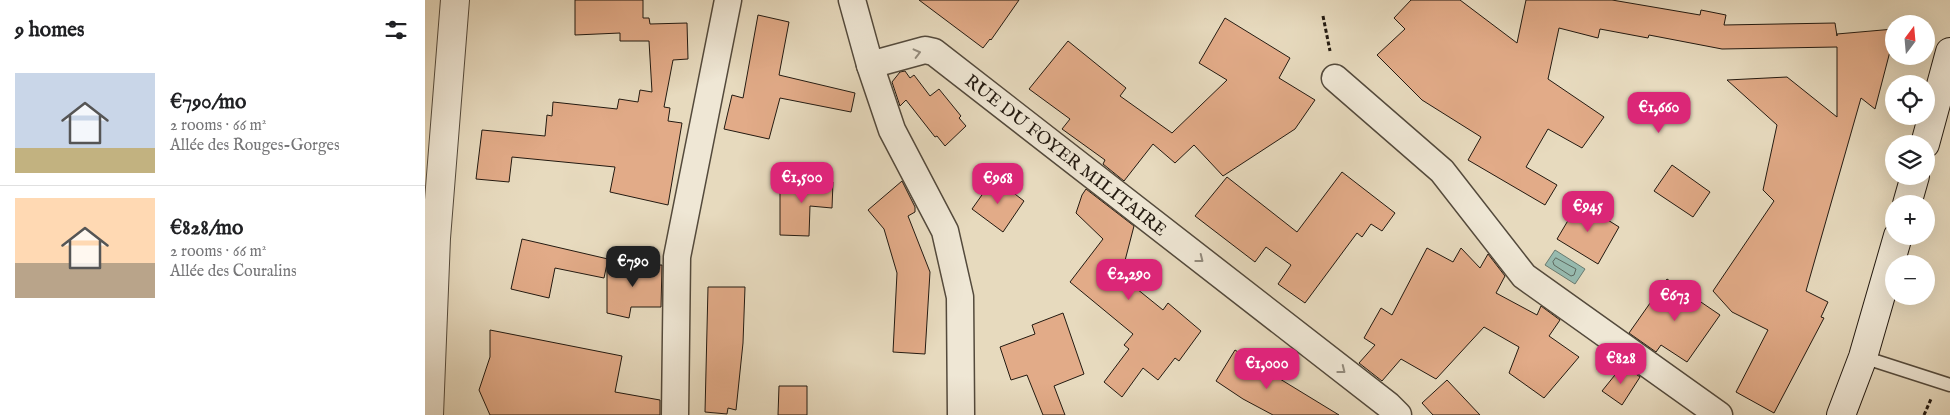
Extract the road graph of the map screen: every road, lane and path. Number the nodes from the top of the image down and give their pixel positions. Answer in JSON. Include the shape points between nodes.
{"nodes":[{"id":1,"x":455,"y":0,"type":"edge"},
{"id":2,"x":728,"y":0,"type":"edge"},
{"id":3,"x":852,"y":0,"type":"edge"},
{"id":4,"x":1323,"y":16,"type":"dead end"},
{"id":5,"x":1950,"y":52,"type":"edge"},
{"id":6,"x":870,"y":65,"type":"junction"},
{"id":7,"x":1335,"y":78,"type":"joint"},
{"id":8,"x":1927,"y":135,"type":"edge"},
{"id":9,"x":1894,"y":245,"type":"edge"},
{"id":10,"x":1863,"y":356,"type":"junction"},
{"id":11,"x":1950,"y":384,"type":"edge"},
{"id":12,"x":429,"y":415,"type":"edge"},
{"id":13,"x":675,"y":415,"type":"edge"},
{"id":14,"x":961,"y":415,"type":"edge"},
{"id":15,"x":1398,"y":415,"type":"edge"},
{"id":16,"x":1719,"y":415,"type":"edge"},
{"id":17,"x":1841,"y":415,"type":"edge"}],
"edges":[{"from":1,"to":12,"type":"street","via":[[436,238]]},
{"from":2,"to":13,"type":"street","via":[[677,257]]},
{"from":3,"to":6,"type":"street"},
{"from":4,"to":7,"type":"path"},
{"from":5,"to":8,"type":"street"},
{"from":6,"to":14,"type":"street","via":[[892,130],[945,231],[960,297]]},
{"from":6,"to":15,"type":"street","name":"RUE DU FOYER MILITAIRE","one_way":true,"via":[[925,50],[935,52]]},
{"from":7,"to":16,"type":"street","via":[[1442,171],[1524,276]]},
{"from":9,"to":10,"type":"street"},
{"from":10,"to":11,"type":"lane"},
{"from":10,"to":17,"type":"street"}]}
